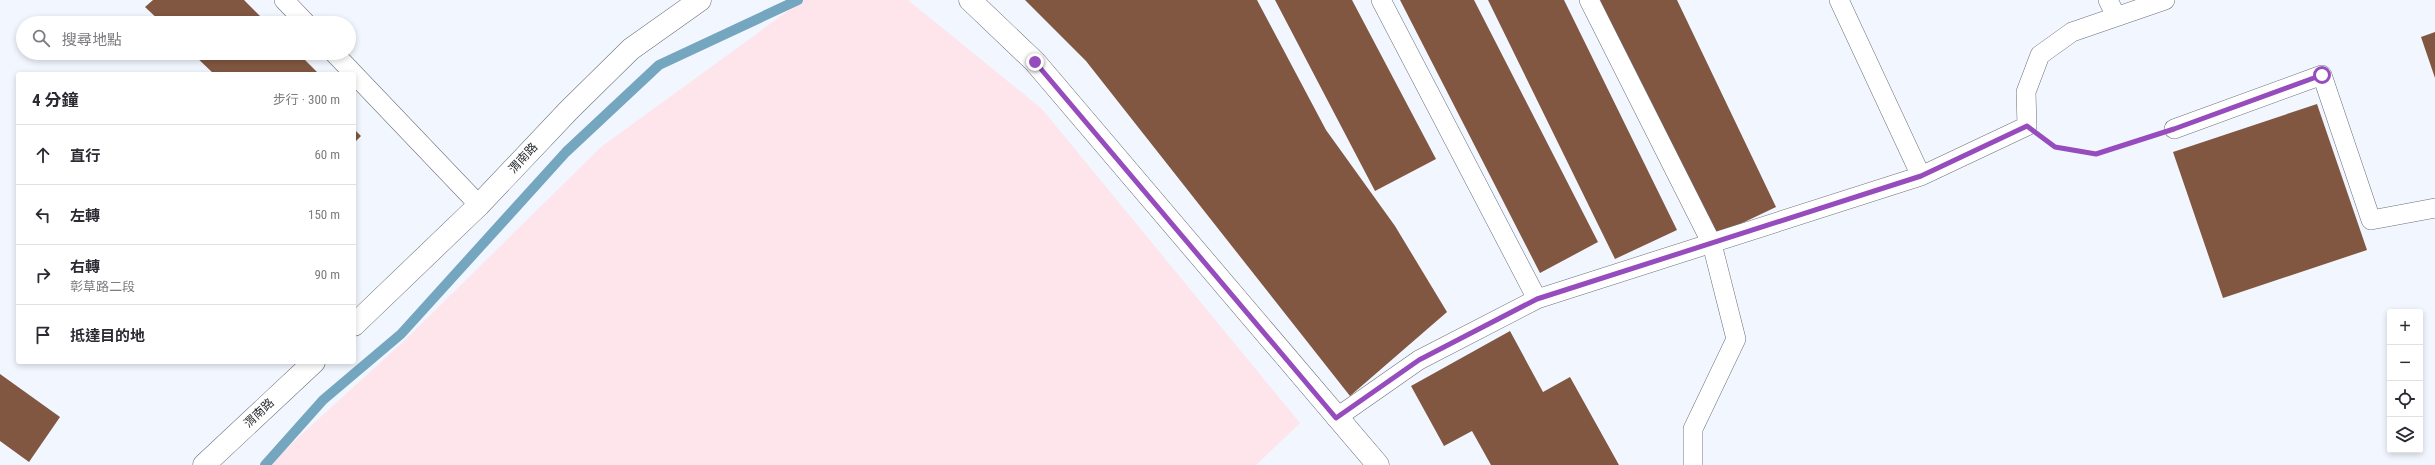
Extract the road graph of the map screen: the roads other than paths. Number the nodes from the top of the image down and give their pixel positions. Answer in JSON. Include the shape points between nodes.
{"nodes":[{"id":1,"x":284,"y":0,"type":"edge"},
{"id":2,"x":700,"y":0,"type":"edge"},
{"id":3,"x":970,"y":0,"type":"edge"},
{"id":4,"x":1381,"y":0,"type":"edge"},
{"id":5,"x":1589,"y":0,"type":"edge"},
{"id":6,"x":1839,"y":0,"type":"edge"},
{"id":7,"x":2165,"y":0,"type":"edge"},
{"id":8,"x":2112,"y":8,"type":"edge"},
{"id":9,"x":299,"y":16,"type":"edge"},
{"id":10,"x":341,"y":60,"type":"edge"},
{"id":11,"x":352,"y":72,"type":"edge"},
{"id":12,"x":356,"y":76,"type":"edge"},
{"id":13,"x":2174,"y":129,"type":"road end"},
{"id":14,"x":1921,"y":176,"type":"junction"},
{"id":15,"x":478,"y":205,"type":"junction"},
{"id":16,"x":2435,"y":208,"type":"edge"},
{"id":17,"x":1712,"y":244,"type":"junction"},
{"id":18,"x":1537,"y":299,"type":"junction"},
{"id":19,"x":356,"y":323,"type":"edge"},
{"id":20,"x":312,"y":364,"type":"edge"},
{"id":21,"x":1336,"y":418,"type":"junction"},
{"id":22,"x":204,"y":465,"type":"edge"},
{"id":23,"x":1378,"y":465,"type":"edge"},
{"id":24,"x":1693,"y":465,"type":"edge"}],
"edges":[{"from":1,"to":9,"type":"lane"},
{"from":2,"to":15,"type":"street","name":"渭南路","via":[[631,49]]},
{"from":3,"to":21,"type":"street","via":[[1035,62]]},
{"from":4,"to":18,"type":"lane"},
{"from":5,"to":17,"type":"lane"},
{"from":6,"to":14,"type":"lane"},
{"from":7,"to":8,"type":"lane"},
{"from":8,"to":14,"type":"lane","via":[[2040,55],[2026,92],[2027,126]]},
{"from":10,"to":11,"type":"lane"},
{"from":12,"to":15,"type":"lane"},
{"from":13,"to":16,"type":"lane","via":[[2322,75],[2371,220]]},
{"from":14,"to":17,"type":"lane"},
{"from":15,"to":19,"type":"street","name":"渭南路"},
{"from":17,"to":18,"type":"lane"},
{"from":17,"to":24,"type":"lane","via":[[1736,338],[1692,429]]},
{"from":18,"to":21,"type":"lane","via":[[1419,360]]},
{"from":20,"to":22,"type":"street","name":"渭南路"},
{"from":21,"to":23,"type":"street"}]}
